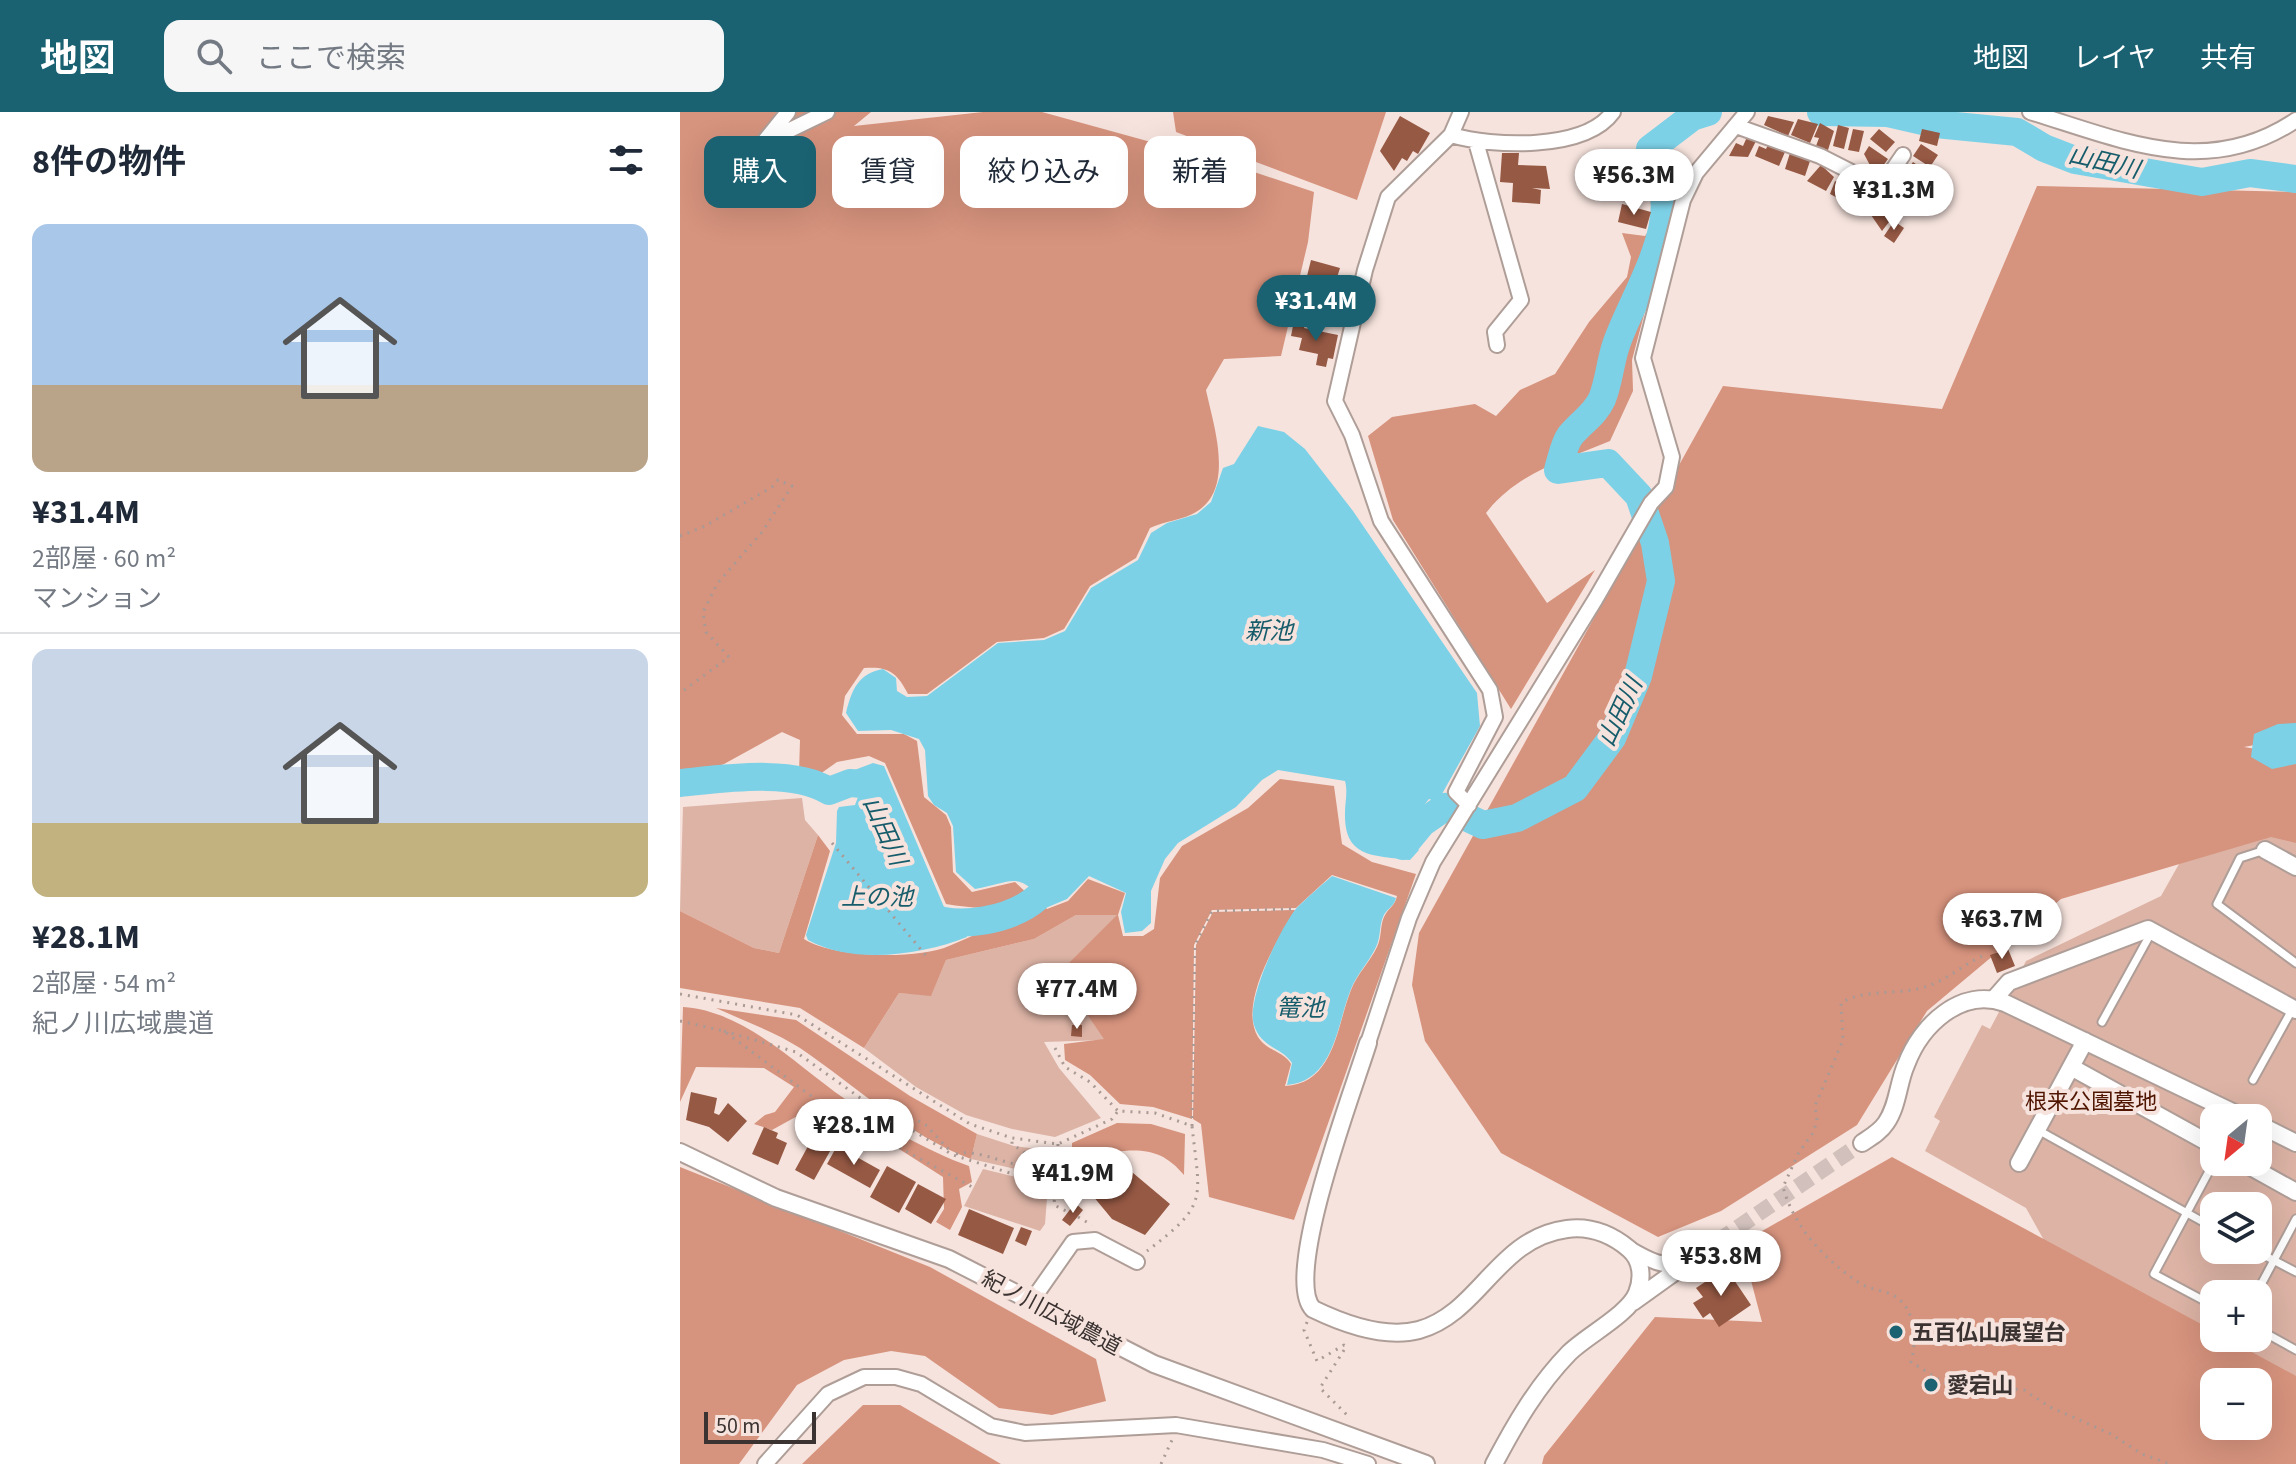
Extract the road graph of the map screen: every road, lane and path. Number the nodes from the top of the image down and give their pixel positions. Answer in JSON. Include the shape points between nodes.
{"nodes":[{"id":1,"x":788,"y":112,"type":"edge"},
{"id":2,"x":827,"y":112,"type":"edge"},
{"id":3,"x":1461,"y":112,"type":"edge"},
{"id":4,"x":1613,"y":112,"type":"edge"},
{"id":5,"x":1747,"y":112,"type":"edge"},
{"id":6,"x":2030,"y":112,"type":"edge"},
{"id":7,"x":2296,"y":120,"type":"edge"},
{"id":8,"x":1736,"y":126,"type":"junction"},
{"id":9,"x":1451,"y":135,"type":"junction"},
{"id":10,"x":1476,"y":142,"type":"junction"},
{"id":11,"x":1903,"y":155,"type":"dead end"},
{"id":12,"x":1497,"y":345,"type":"dead end"},
{"id":13,"x":680,"y":536,"type":"edge"},
{"id":14,"x":680,"y":693,"type":"edge"},
{"id":15,"x":1469,"y":805,"type":"junction"},
{"id":16,"x":832,"y":843,"type":"dead end"},
{"id":17,"x":2265,"y":850,"type":"joint"},
{"id":18,"x":2296,"y":867,"type":"edge"},
{"id":19,"x":1294,"y":909,"type":"dead end"},
{"id":20,"x":2152,"y":930,"type":"junction"},
{"id":21,"x":1982,"y":956,"type":"dead end"},
{"id":22,"x":928,"y":958,"type":"dead end"},
{"id":23,"x":2296,"y":963,"type":"edge"},
{"id":24,"x":680,"y":994,"type":"edge"},
{"id":25,"x":1994,"y":999,"type":"junction"},
{"id":26,"x":2294,"y":1009,"type":"edge"},
{"id":27,"x":680,"y":1021,"type":"edge"},
{"id":28,"x":2102,"y":1022,"type":"dead end"},
{"id":29,"x":724,"y":1031,"type":"junction"},
{"id":30,"x":2085,"y":1041,"type":"junction"},
{"id":31,"x":1368,"y":1043,"type":"joint"},
{"id":32,"x":1055,"y":1048,"type":"dead end"},
{"id":33,"x":2071,"y":1067,"type":"junction"},
{"id":34,"x":2253,"y":1080,"type":"dead end"},
{"id":35,"x":866,"y":1102,"type":"junction"},
{"id":36,"x":2216,"y":1104,"type":"edge"},
{"id":37,"x":1118,"y":1111,"type":"junction"},
{"id":38,"x":1192,"y":1126,"type":"junction"},
{"id":39,"x":2037,"y":1130,"type":"junction"},
{"id":40,"x":2272,"y":1131,"type":"edge"},
{"id":41,"x":1012,"y":1138,"type":"junction"},
{"id":42,"x":2200,"y":1138,"type":"edge"},
{"id":43,"x":1862,"y":1143,"type":"tunnel mouth"},
{"id":44,"x":2296,"y":1143,"type":"edge"},
{"id":45,"x":1058,"y":1144,"type":"junction"},
{"id":46,"x":680,"y":1152,"type":"edge"},
{"id":47,"x":953,"y":1155,"type":"junction"},
{"id":48,"x":2019,"y":1163,"type":"dead end"},
{"id":49,"x":2207,"y":1176,"type":"edge"},
{"id":50,"x":2267,"y":1176,"type":"edge"},
{"id":51,"x":1056,"y":1181,"type":"junction"},
{"id":52,"x":974,"y":1188,"type":"dead end"},
{"id":53,"x":2296,"y":1192,"type":"edge"},
{"id":54,"x":1068,"y":1212,"type":"dead end"},
{"id":55,"x":2187,"y":1213,"type":"junction"},
{"id":56,"x":1078,"y":1217,"type":"dead end"},
{"id":57,"x":2296,"y":1219,"type":"edge"},
{"id":58,"x":2200,"y":1220,"type":"edge"},
{"id":59,"x":1104,"y":1232,"type":"dead end"},
{"id":60,"x":1718,"y":1241,"type":"tunnel mouth"},
{"id":61,"x":1624,"y":1246,"type":"junction"},
{"id":62,"x":1140,"y":1257,"type":"joint"},
{"id":63,"x":1690,"y":1261,"type":"junction"},
{"id":64,"x":2274,"y":1261,"type":"junction"},
{"id":65,"x":2296,"y":1272,"type":"edge"},
{"id":66,"x":2264,"y":1280,"type":"edge"},
{"id":67,"x":1033,"y":1299,"type":"junction"},
{"id":68,"x":2200,"y":1299,"type":"edge"},
{"id":69,"x":1631,"y":1303,"type":"junction"},
{"id":70,"x":1307,"y":1322,"type":"dead end"},
{"id":71,"x":2272,"y":1337,"type":"edge"},
{"id":72,"x":2296,"y":1350,"type":"edge"},
{"id":73,"x":1348,"y":1416,"type":"dead end"},
{"id":74,"x":1176,"y":1425,"type":"junction"},
{"id":75,"x":765,"y":1464,"type":"edge"},
{"id":76,"x":1161,"y":1464,"type":"edge"},
{"id":77,"x":1368,"y":1464,"type":"edge"},
{"id":78,"x":1426,"y":1464,"type":"edge"},
{"id":79,"x":1494,"y":1464,"type":"edge"},
{"id":80,"x":2170,"y":1464,"type":"edge"}],
"edges":[{"from":1,"to":2,"type":"street","via":[[763,143]]},
{"from":3,"to":9,"type":"street"},
{"from":4,"to":10,"type":"street","via":[[1576,138]]},
{"from":5,"to":8,"type":"street"},
{"from":6,"to":7,"type":"street","via":[[2141,146],[2185,153],[2230,150],[2270,137]]},
{"from":8,"to":11,"type":"street","via":[[1820,156],[1881,187]]},
{"from":8,"to":15,"type":"street","via":[[1696,173],[1683,200],[1643,358],[1672,457],[1666,487],[1651,503]]},
{"from":9,"to":10,"type":"street"},
{"from":9,"to":15,"type":"street","via":[[1388,197],[1335,394],[1381,521],[1490,690],[1495,717],[1456,792]]},
{"from":10,"to":12,"type":"street","via":[[1521,300],[1495,332]]},
{"from":13,"to":14,"type":"path","via":[[778,480],[792,486],[762,532],[717,584],[703,612],[706,632],[729,657]]},
{"from":15,"to":31,"type":"street","via":[[1422,885]]},
{"from":16,"to":22,"type":"path"},
{"from":17,"to":18,"type":"street"},
{"from":17,"to":23,"type":"lane","via":[[2240,858],[2217,904]]},
{"from":19,"to":38,"type":"path","via":[[1212,911],[1195,945]]},
{"from":20,"to":25,"type":"street","via":[[2009,982]]},
{"from":20,"to":26,"type":"street"},
{"from":20,"to":28,"type":"lane"},
{"from":21,"to":80,"type":"path","via":[[1924,988],[1852,996],[1841,1003],[1843,1040],[1815,1106],[1813,1133],[1783,1187],[1788,1207],[1818,1249],[1860,1284],[1896,1297],[1915,1330],[1911,1362],[1922,1372],[1945,1383],[2024,1390]]},
{"from":24,"to":41,"type":"path","via":[[797,1015],[970,1124]]},
{"from":25,"to":30,"type":"street"},
{"from":25,"to":43,"type":"street","via":[[1963,1001],[1927,1030],[1907,1061],[1887,1122]]},
{"from":26,"to":34,"type":"lane"},
{"from":27,"to":29,"type":"path"},
{"from":29,"to":35,"type":"path","via":[[796,1052]]},
{"from":29,"to":52,"type":"path","via":[[830,1110]]},
{"from":30,"to":33,"type":"street"},
{"from":30,"to":36,"type":"street"},
{"from":31,"to":61,"type":"street","via":[[1308,1241],[1303,1289],[1313,1309],[1378,1331],[1418,1330],[1442,1320],[1536,1236],[1584,1228]]},
{"from":32,"to":37,"type":"path","via":[[1065,1067],[1090,1082]]},
{"from":33,"to":39,"type":"street"},
{"from":33,"to":42,"type":"street"},
{"from":35,"to":47,"type":"path"},
{"from":35,"to":47,"type":"path","via":[[924,1123]]},
{"from":37,"to":38,"type":"path","via":[[1155,1113]]},
{"from":37,"to":45,"type":"path","via":[[1112,1119]]},
{"from":38,"to":62,"type":"path","via":[[1195,1205],[1185,1222]]},
{"from":39,"to":48,"type":"street"},
{"from":39,"to":55,"type":"lane"},
{"from":40,"to":44,"type":"street"},
{"from":41,"to":45,"type":"path"},
{"from":41,"to":47,"type":"path","via":[[1012,1144],[1040,1163],[966,1151]]},
{"from":45,"to":51,"type":"path"},
{"from":46,"to":67,"type":"street","name":"紀ノ川広域農道","via":[[776,1198],[949,1259]]},
{"from":47,"to":51,"type":"path"},
{"from":49,"to":55,"type":"lane"},
{"from":50,"to":53,"type":"street"},
{"from":51,"to":54,"type":"path","via":[[1054,1205]]},
{"from":55,"to":58,"type":"lane"},
{"from":55,"to":68,"type":"lane","via":[[2154,1274]]},
{"from":56,"to":59,"type":"path"},
{"from":57,"to":64,"type":"lane"},
{"from":60,"to":63,"type":"street"},
{"from":61,"to":63,"type":"street","via":[[1661,1263]]},
{"from":61,"to":69,"type":"street","via":[[1640,1267]]},
{"from":62,"to":67,"type":"street","via":[[1095,1240],[1073,1242]]},
{"from":63,"to":69,"type":"street"},
{"from":64,"to":65,"type":"lane"},
{"from":64,"to":66,"type":"lane"},
{"from":67,"to":78,"type":"street","name":"紀ノ川広域農道","via":[[1154,1364]]},
{"from":69,"to":79,"type":"street","via":[[1588,1335],[1551,1373]]},
{"from":70,"to":73,"type":"path","via":[[1304,1330],[1317,1361],[1346,1347],[1320,1388]]},
{"from":71,"to":72,"type":"lane"},
{"from":74,"to":75,"type":"street","via":[[1025,1433],[991,1426],[921,1384],[864,1377],[828,1394]]},
{"from":74,"to":76,"type":"path"},
{"from":74,"to":77,"type":"street","via":[[1323,1450]]}]}
